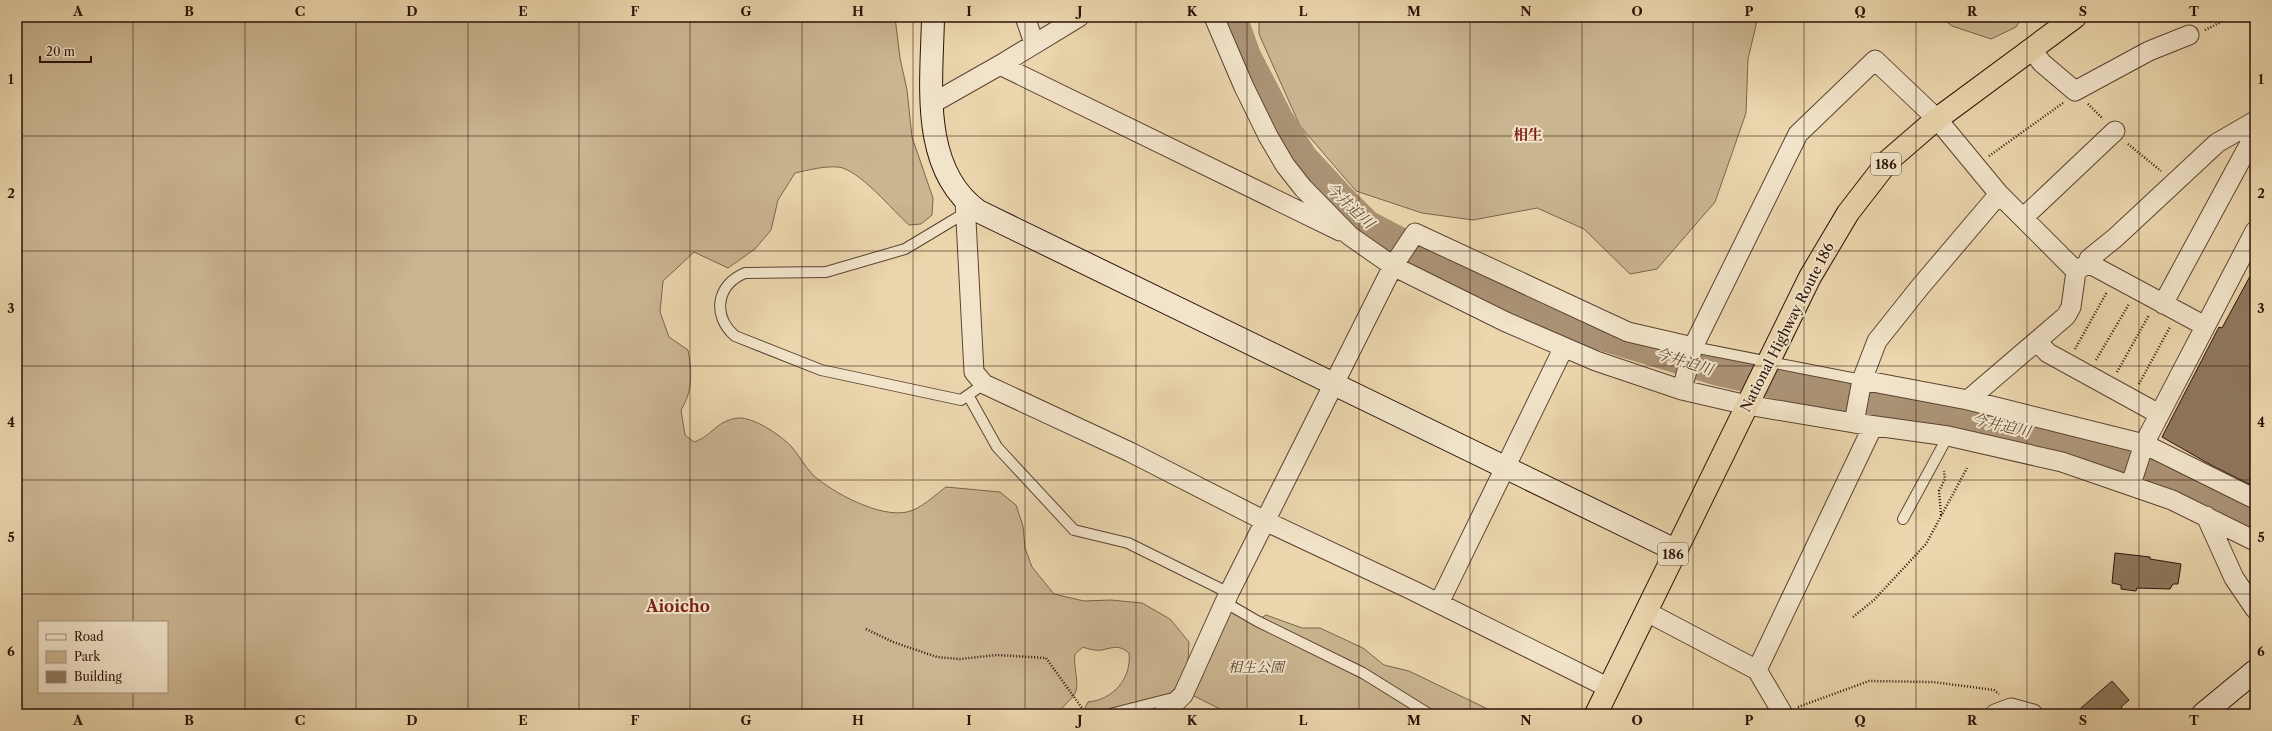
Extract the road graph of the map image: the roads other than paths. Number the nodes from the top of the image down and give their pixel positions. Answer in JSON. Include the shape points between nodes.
{"nodes":[{"id":1,"x":933,"y":17,"type":"edge"},
{"id":2,"x":1025,"y":17,"type":"edge"},
{"id":3,"x":1078,"y":17,"type":"edge"},
{"id":4,"x":1214,"y":17,"type":"edge"},
{"id":5,"x":2075,"y":17,"type":"edge"},
{"id":6,"x":2189,"y":35,"type":"road end"},
{"id":7,"x":1034,"y":43,"type":"junction"},
{"id":8,"x":2032,"y":50,"type":"junction"},
{"id":9,"x":1000,"y":65,"type":"junction"},
{"id":10,"x":933,"y":103,"type":"junction"},
{"id":11,"x":1937,"y":120,"type":"junction"},
{"id":12,"x":2255,"y":121,"type":"edge"},
{"id":13,"x":2115,"y":131,"type":"dead end"},
{"id":14,"x":2255,"y":134,"type":"edge"},
{"id":15,"x":1999,"y":194,"type":"junction"},
{"id":16,"x":965,"y":207,"type":"junction"},
{"id":17,"x":2022,"y":218,"type":"junction"},
{"id":18,"x":2255,"y":231,"type":"edge"},
{"id":19,"x":1350,"y":236,"type":"junction"},
{"id":20,"x":1395,"y":261,"type":"junction"},
{"id":21,"x":2082,"y":267,"type":"junction"},
{"id":22,"x":2166,"y":305,"type":"junction"},
{"id":23,"x":2205,"y":326,"type":"junction"},
{"id":24,"x":2037,"y":342,"type":"junction"},
{"id":25,"x":1564,"y":347,"type":"junction"},
{"id":26,"x":1692,"y":350,"type":"junction"},
{"id":27,"x":1766,"y":366,"type":"junction"},
{"id":28,"x":984,"y":384,"type":"junction"},
{"id":29,"x":1334,"y":384,"type":"junction"},
{"id":30,"x":1862,"y":384,"type":"junction"},
{"id":31,"x":1683,"y":385,"type":"junction"},
{"id":32,"x":968,"y":395,"type":"junction"},
{"id":33,"x":1750,"y":400,"type":"junction"},
{"id":34,"x":1968,"y":400,"type":"junction"},
{"id":35,"x":2160,"y":414,"type":"junction"},
{"id":36,"x":1855,"y":420,"type":"junction"},
{"id":37,"x":1873,"y":426,"type":"junction"},
{"id":38,"x":1948,"y":436,"type":"junction"},
{"id":39,"x":2143,"y":448,"type":"junction"},
{"id":40,"x":1504,"y":468,"type":"junction"},
{"id":41,"x":2132,"y":482,"type":"junction"},
{"id":42,"x":2255,"y":499,"type":"edge"},
{"id":43,"x":2206,"y":516,"type":"junction"},
{"id":44,"x":1903,"y":519,"type":"dead end"},
{"id":45,"x":1265,"y":521,"type":"junction"},
{"id":46,"x":2255,"y":541,"type":"edge"},
{"id":47,"x":1675,"y":550,"type":"junction"},
{"id":48,"x":1227,"y":598,"type":"junction"},
{"id":49,"x":1439,"y":603,"type":"junction"},
{"id":50,"x":2255,"y":609,"type":"edge"},
{"id":51,"x":1646,"y":612,"type":"junction"},
{"id":52,"x":1757,"y":670,"type":"junction"},
{"id":53,"x":2255,"y":671,"type":"edge"},
{"id":54,"x":1609,"y":688,"type":"junction"},
{"id":55,"x":1170,"y":708,"type":"edge"},
{"id":56,"x":2003,"y":711,"type":"edge"},
{"id":57,"x":1788,"y":712,"type":"edge"},
{"id":58,"x":1110,"y":714,"type":"edge"},
{"id":59,"x":1429,"y":714,"type":"edge"},
{"id":60,"x":1596,"y":714,"type":"edge"},
{"id":61,"x":2033,"y":714,"type":"edge"},
{"id":62,"x":2203,"y":714,"type":"edge"}],
"edges":[{"from":1,"to":10,"type":"street"},
{"from":2,"to":7,"type":"street"},
{"from":3,"to":7,"type":"street"},
{"from":4,"to":19,"type":"street","via":[[1244,87],[1282,159],[1303,188]]},
{"from":5,"to":8,"type":"highway","name":"National Highway Route 186","number":"186"},
{"from":6,"to":8,"type":"street","via":[[2149,51],[2075,91],[2042,63]]},
{"from":7,"to":9,"type":"street"},
{"from":8,"to":11,"type":"highway","name":"National Highway Route 186","number":"186"},
{"from":9,"to":10,"type":"street"},
{"from":9,"to":19,"type":"street"},
{"from":10,"to":16,"type":"street","via":[[937,146],[947,174]]},
{"from":11,"to":15,"type":"street"},
{"from":11,"to":26,"type":"street","via":[[1875,60],[1863,70],[1798,134]]},
{"from":11,"to":27,"type":"highway","name":"National Highway Route 186","number":"186","via":[[1889,160],[1848,213],[1810,277]]},
{"from":12,"to":21,"type":"street","via":[[2217,143]]},
{"from":13,"to":17,"type":"street"},
{"from":14,"to":22,"type":"street"},
{"from":15,"to":17,"type":"street"},
{"from":15,"to":30,"type":"street","via":[[1877,341]]},
{"from":16,"to":28,"type":"street","via":[[974,372]]},
{"from":16,"to":29,"type":"street","via":[[978,211]]},
{"from":16,"to":32,"type":"lane","via":[[905,249],[826,272],[744,273],[726,286],[721,297],[720,312],[728,330],[735,336],[821,370],[961,400]]},
{"from":17,"to":21,"type":"street"},
{"from":18,"to":23,"type":"street"},
{"from":19,"to":20,"type":"street"},
{"from":20,"to":25,"type":"street","via":[[1479,309]]},
{"from":20,"to":26,"type":"street","via":[[1412,235],[1418,233],[1628,332]]},
{"from":20,"to":29,"type":"street"},
{"from":21,"to":22,"type":"street","via":[[2114,278]]},
{"from":21,"to":24,"type":"street","via":[[2066,316]]},
{"from":22,"to":23,"type":"street"},
{"from":23,"to":35,"type":"street"},
{"from":24,"to":34,"type":"street"},
{"from":24,"to":35,"type":"street","via":[[2048,353]]},
{"from":25,"to":31,"type":"street","via":[[1596,361]]},
{"from":25,"to":40,"type":"street"},
{"from":26,"to":27,"type":"lane"},
{"from":26,"to":31,"type":"street"},
{"from":27,"to":30,"type":"lane"},
{"from":27,"to":33,"type":"highway","name":"National Highway Route 186","number":"186"},
{"from":28,"to":32,"type":"lane"},
{"from":28,"to":45,"type":"street","via":[[1130,452]]},
{"from":29,"to":40,"type":"street"},
{"from":29,"to":45,"type":"street"},
{"from":30,"to":34,"type":"street"},
{"from":30,"to":36,"type":"street"},
{"from":31,"to":33,"type":"street"},
{"from":32,"to":48,"type":"lane","via":[[997,447],[1074,530],[1128,543]]},
{"from":33,"to":36,"type":"street"},
{"from":33,"to":47,"type":"highway","name":"National Highway Route 186","number":"186"},
{"from":34,"to":39,"type":"street"},
{"from":35,"to":39,"type":"street"},
{"from":36,"to":37,"type":"street"},
{"from":37,"to":38,"type":"street"},
{"from":37,"to":52,"type":"street"},
{"from":38,"to":41,"type":"street","via":[[2062,462]]},
{"from":38,"to":44,"type":"lane"},
{"from":39,"to":41,"type":"street"},
{"from":39,"to":42,"type":"street"},
{"from":40,"to":47,"type":"street"},
{"from":40,"to":49,"type":"street"},
{"from":41,"to":43,"type":"street"},
{"from":43,"to":46,"type":"street"},
{"from":43,"to":50,"type":"street","via":[[2234,578]]},
{"from":45,"to":48,"type":"street"},
{"from":45,"to":49,"type":"street"},
{"from":47,"to":51,"type":"highway","name":"National Highway Route 186","number":"186"},
{"from":48,"to":55,"type":"street","via":[[1183,695]]},
{"from":48,"to":59,"type":"lane","via":[[1256,620],[1362,673]]},
{"from":49,"to":54,"type":"street"},
{"from":51,"to":52,"type":"street"},
{"from":51,"to":54,"type":"highway","name":"National Highway Route 186","number":"186"},
{"from":52,"to":57,"type":"street"},
{"from":53,"to":62,"type":"street"},
{"from":54,"to":60,"type":"highway","name":"National Highway Route 186","number":"186"},
{"from":55,"to":58,"type":"lane","via":[[1169,699]]},
{"from":56,"to":61,"type":"street"}]}
